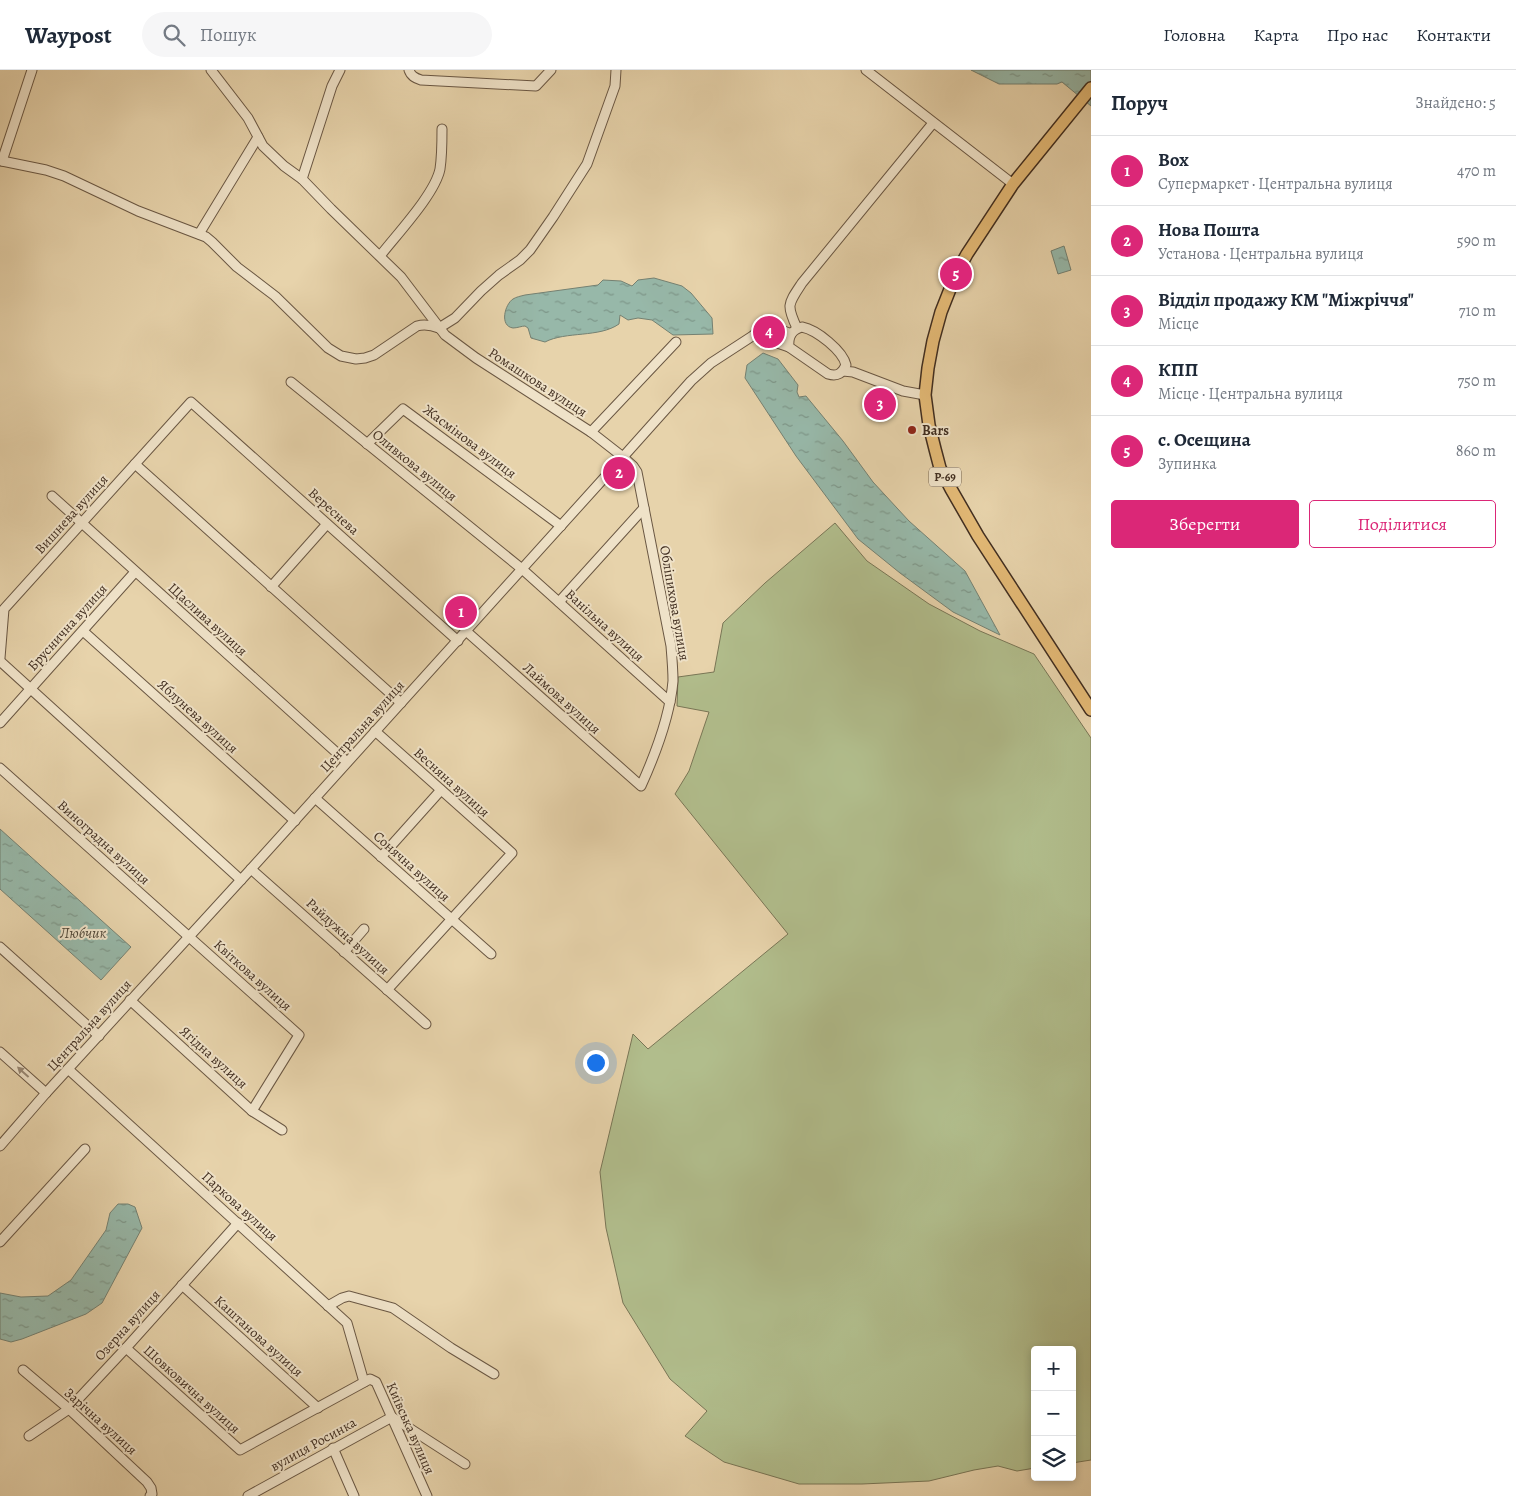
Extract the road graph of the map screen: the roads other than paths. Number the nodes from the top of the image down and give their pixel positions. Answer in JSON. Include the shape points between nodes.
{"nodes":[{"id":1,"x":32,"y":70,"type":"edge"},
{"id":2,"x":211,"y":70,"type":"edge"},
{"id":3,"x":340,"y":70,"type":"edge"},
{"id":4,"x":409,"y":70,"type":"edge"},
{"id":5,"x":552,"y":70,"type":"edge"},
{"id":6,"x":616,"y":70,"type":"edge"},
{"id":7,"x":866,"y":70,"type":"edge"},
{"id":8,"x":1091,"y":88,"type":"edge"},
{"id":9,"x":933,"y":122,"type":"junction"},
{"id":10,"x":442,"y":130,"type":"dead end"},
{"id":11,"x":258,"y":137,"type":"junction"},
{"id":12,"x":1,"y":160,"type":"edge"},
{"id":13,"x":302,"y":179,"type":"junction"},
{"id":14,"x":1013,"y":184,"type":"junction"},
{"id":15,"x":199,"y":234,"type":"junction"},
{"id":16,"x":380,"y":256,"type":"junction"},
{"id":17,"x":439,"y":328,"type":"junction"},
{"id":18,"x":794,"y":331,"type":"junction"},
{"id":19,"x":754,"y":335,"type":"junction"},
{"id":20,"x":676,"y":342,"type":"dead end"},
{"id":21,"x":790,"y":347,"type":"junction"},
{"id":22,"x":847,"y":369,"type":"junction"},
{"id":23,"x":291,"y":382,"type":"dead end"},
{"id":24,"x":925,"y":395,"type":"junction"},
{"id":25,"x":191,"y":402,"type":"joint"},
{"id":26,"x":591,"y":432,"type":"junction"},
{"id":27,"x":367,"y":444,"type":"junction"},
{"id":28,"x":623,"y":457,"type":"junction"},
{"id":29,"x":135,"y":464,"type":"junction"},
{"id":30,"x":52,"y":496,"type":"dead end"},
{"id":31,"x":644,"y":508,"type":"junction"},
{"id":32,"x":81,"y":523,"type":"junction"},
{"id":33,"x":327,"y":524,"type":"junction"},
{"id":34,"x":561,"y":526,"type":"junction"},
{"id":35,"x":522,"y":569,"type":"junction"},
{"id":36,"x":135,"y":572,"type":"junction"},
{"id":37,"x":271,"y":587,"type":"junction"},
{"id":38,"x":559,"y":602,"type":"junction"},
{"id":39,"x":83,"y":630,"type":"junction"},
{"id":40,"x":466,"y":631,"type":"junction"},
{"id":41,"x":458,"y":641,"type":"junction"},
{"id":42,"x":0,"y":659,"type":"edge"},
{"id":43,"x":30,"y":689,"type":"junction"},
{"id":44,"x":670,"y":702,"type":"junction"},
{"id":45,"x":401,"y":703,"type":"junction"},
{"id":46,"x":1091,"y":710,"type":"edge"},
{"id":47,"x":0,"y":723,"type":"edge"},
{"id":48,"x":375,"y":731,"type":"junction"},
{"id":49,"x":347,"y":762,"type":"junction"},
{"id":50,"x":0,"y":768,"type":"edge"},
{"id":51,"x":641,"y":786,"type":"joint"},
{"id":52,"x":441,"y":790,"type":"junction"},
{"id":53,"x":315,"y":798,"type":"junction"},
{"id":54,"x":294,"y":821,"type":"junction"},
{"id":55,"x":381,"y":857,"type":"junction"},
{"id":56,"x":251,"y":869,"type":"junction"},
{"id":57,"x":241,"y":880,"type":"junction"},
{"id":58,"x":451,"y":919,"type":"junction"},
{"id":59,"x":364,"y":929,"type":"dead end"},
{"id":60,"x":190,"y":936,"type":"junction"},
{"id":61,"x":0,"y":947,"type":"edge"},
{"id":62,"x":344,"y":952,"type":"junction"},
{"id":63,"x":491,"y":954,"type":"dead end"},
{"id":64,"x":387,"y":990,"type":"junction"},
{"id":65,"x":130,"y":1000,"type":"junction"},
{"id":66,"x":426,"y":1024,"type":"dead end"},
{"id":67,"x":99,"y":1036,"type":"junction"},
{"id":68,"x":0,"y":1052,"type":"edge"},
{"id":69,"x":68,"y":1070,"type":"junction"},
{"id":70,"x":46,"y":1093,"type":"junction"},
{"id":71,"x":252,"y":1111,"type":"junction"},
{"id":72,"x":282,"y":1130,"type":"dead end"},
{"id":73,"x":0,"y":1146,"type":"edge"},
{"id":74,"x":85,"y":1149,"type":"dead end"},
{"id":75,"x":238,"y":1223,"type":"junction"},
{"id":76,"x":0,"y":1242,"type":"edge"},
{"id":77,"x":182,"y":1285,"type":"junction"},
{"id":78,"x":328,"y":1306,"type":"junction"},
{"id":79,"x":126,"y":1348,"type":"junction"},
{"id":80,"x":23,"y":1370,"type":"dead end"},
{"id":81,"x":494,"y":1374,"type":"dead end"},
{"id":82,"x":364,"y":1382,"type":"junction"},
{"id":83,"x":318,"y":1408,"type":"junction"},
{"id":84,"x":69,"y":1409,"type":"junction"},
{"id":85,"x":392,"y":1417,"type":"junction"},
{"id":86,"x":29,"y":1436,"type":"dead end"},
{"id":87,"x":333,"y":1448,"type":"junction"},
{"id":88,"x":465,"y":1464,"type":"dead end"},
{"id":89,"x":150,"y":1496,"type":"edge"},
{"id":90,"x":248,"y":1496,"type":"edge"},
{"id":91,"x":354,"y":1496,"type":"edge"},
{"id":92,"x":427,"y":1496,"type":"edge"}],
"edges":[{"from":1,"to":12,"type":"street"},
{"from":2,"to":11,"type":"street","name":"Ромашкова вулиця","via":[[248,118]]},
{"from":3,"to":13,"type":"street"},
{"from":4,"to":5,"type":"street","via":[[421,80],[536,86]]},
{"from":6,"to":17,"type":"street","via":[[615,86],[587,164],[553,217],[520,260],[498,275],[454,318]]},
{"from":7,"to":9,"type":"street"},
{"from":8,"to":14,"type":"main road","number":"Р-69"},
{"from":9,"to":14,"type":"street"},
{"from":9,"to":18,"type":"street","via":[[790,301]]},
{"from":10,"to":16,"type":"street","via":[[440,169],[436,180]]},
{"from":11,"to":13,"type":"street","name":"Ромашкова вулиця","via":[[271,154]]},
{"from":11,"to":15,"type":"street"},
{"from":12,"to":15,"type":"street","via":[[64,176],[138,211]]},
{"from":13,"to":16,"type":"street","name":"Ромашкова вулиця"},
{"from":14,"to":24,"type":"main road","number":"Р-69","via":[[966,254],[953,280],[932,341]]},
{"from":15,"to":17,"type":"street","via":[[341,356],[365,358],[417,326]]},
{"from":16,"to":17,"type":"street","name":"Ромашкова вулиця","via":[[400,276]]},
{"from":17,"to":26,"type":"street","name":"Ромашкова вулиця","via":[[476,358]]},
{"from":18,"to":19,"type":"street","name":"Центральна вулиця","via":[[766,325]]},
{"from":18,"to":21,"type":"street","via":[[789,337]]},
{"from":18,"to":22,"type":"street","via":[[802,327],[817,333],[842,354]]},
{"from":19,"to":21,"type":"street"},
{"from":19,"to":28,"type":"street","name":"Центральна вулиця","via":[[691,380]]},
{"from":20,"to":26,"type":"street"},
{"from":21,"to":22,"type":"street","via":[[833,376]]},
{"from":22,"to":24,"type":"street","via":[[902,390]]},
{"from":23,"to":27,"type":"street","name":"Оливкова вулиця"},
{"from":24,"to":46,"type":"main road","number":"Р-69","via":[[934,448],[951,489]]},
{"from":25,"to":29,"type":"street","name":"Вишнева вулиця"},
{"from":25,"to":33,"type":"street","name":"Вереснева"},
{"from":26,"to":28,"type":"street","name":"Ромашкова вулиця"},
{"from":27,"to":34,"type":"street","name":"Жасмінова вулиця","via":[[403,409]]},
{"from":27,"to":35,"type":"street","name":"Оливкова вулиця"},
{"from":28,"to":31,"type":"street","name":"Обліпихова вулиця","via":[[637,472]]},
{"from":28,"to":34,"type":"street","name":"Центральна вулиця"},
{"from":29,"to":32,"type":"street","name":"Вишнева вулиця"},
{"from":29,"to":37,"type":"street"},
{"from":30,"to":32,"type":"street","name":"Щаслива вулиця"},
{"from":31,"to":38,"type":"street"},
{"from":31,"to":44,"type":"street","name":"Обліпихова вулиця","via":[[671,646]]},
{"from":32,"to":36,"type":"street","name":"Щаслива вулиця"},
{"from":32,"to":42,"type":"street","name":"Вишнева вулиця","via":[[4,608]]},
{"from":33,"to":37,"type":"street"},
{"from":33,"to":41,"type":"street","name":"Вереснева"},
{"from":34,"to":35,"type":"street","name":"Центральна вулиця"},
{"from":35,"to":38,"type":"street","name":"Ванільна вулиця"},
{"from":35,"to":40,"type":"street","name":"Центральна вулиця"},
{"from":36,"to":39,"type":"street","name":"Бруснична вулиця"},
{"from":36,"to":49,"type":"street","name":"Щаслива вулиця"},
{"from":37,"to":45,"type":"street"},
{"from":38,"to":44,"type":"street","name":"Ванільна вулиця"},
{"from":39,"to":43,"type":"street","name":"Бруснична вулиця"},
{"from":39,"to":54,"type":"street","name":"Яблунева вулиця"},
{"from":40,"to":41,"type":"street","name":"Центральна вулиця"},
{"from":40,"to":51,"type":"street","name":"Лаймова вулиця"},
{"from":41,"to":45,"type":"street","name":"Центральна вулиця"},
{"from":42,"to":43,"type":"street","name":"Вишнева вулиця"},
{"from":43,"to":47,"type":"street","name":"Бруснична вулиця"},
{"from":43,"to":57,"type":"street","name":"Вишнева вулиця"},
{"from":44,"to":51,"type":"street","name":"Обліпихова вулиця"},
{"from":45,"to":48,"type":"street","name":"Центральна вулиця"},
{"from":48,"to":49,"type":"street","name":"Центральна вулиця"},
{"from":48,"to":52,"type":"street","name":"Весняна вулиця"},
{"from":49,"to":53,"type":"street","name":"Центральна вулиця"},
{"from":50,"to":60,"type":"street","name":"Виноградна вулиця"},
{"from":52,"to":55,"type":"street"},
{"from":52,"to":58,"type":"street","name":"Весняна вулиця","via":[[512,853]]},
{"from":53,"to":54,"type":"street","name":"Центральна вулиця"},
{"from":53,"to":55,"type":"street","name":"Сонячна вулиця"},
{"from":54,"to":56,"type":"street","name":"Центральна вулиця"},
{"from":55,"to":58,"type":"street","name":"Сонячна вулиця"},
{"from":56,"to":57,"type":"street","name":"Центральна вулиця"},
{"from":56,"to":62,"type":"street","name":"Райдужна вулиця"},
{"from":57,"to":60,"type":"street","name":"Центральна вулиця"},
{"from":58,"to":63,"type":"street","name":"Сонячна вулиця"},
{"from":58,"to":64,"type":"street"},
{"from":59,"to":62,"type":"street"},
{"from":60,"to":65,"type":"street","name":"Центральна вулиця"},
{"from":60,"to":71,"type":"street","name":"Квіткова вулиця","via":[[299,1035]]},
{"from":61,"to":67,"type":"street"},
{"from":62,"to":64,"type":"street","name":"Райдужна вулиця"},
{"from":64,"to":66,"type":"street","name":"Райдужна вулиця"},
{"from":65,"to":67,"type":"street","name":"Центральна вулиця"},
{"from":65,"to":71,"type":"street","name":"Ягідна вулиця"},
{"from":67,"to":69,"type":"street","name":"Центральна вулиця"},
{"from":70,"to":68,"type":"street","one_way":true},
{"from":69,"to":70,"type":"street","name":"Центральна вулиця"},
{"from":69,"to":75,"type":"street","name":"Паркова вулиця"},
{"from":70,"to":73,"type":"street","name":"Центральна вулиця"},
{"from":71,"to":72,"type":"street","name":"Ягідна вулиця"},
{"from":74,"to":76,"type":"street"},
{"from":75,"to":77,"type":"street","name":"Озерна вулиця"},
{"from":75,"to":78,"type":"street","name":"Паркова вулиця"},
{"from":77,"to":79,"type":"street","name":"Озерна вулиця"},
{"from":77,"to":83,"type":"street","name":"Каштанова вулиця"},
{"from":78,"to":81,"type":"street","via":[[349,1296],[393,1308]]},
{"from":78,"to":82,"type":"street","name":"Паркова вулиця","via":[[347,1324]]},
{"from":79,"to":83,"type":"street","name":"Шовковична вулиця","via":[[240,1450]]},
{"from":79,"to":84,"type":"street","name":"Озерна вулиця"},
{"from":80,"to":84,"type":"street","name":"Зарічна вулиця"},
{"from":82,"to":83,"type":"street"},
{"from":82,"to":85,"type":"street","name":"Київська вулиця","via":[[376,1382]]},
{"from":84,"to":86,"type":"street","name":"Озерна вулиця"},
{"from":84,"to":89,"type":"street","name":"Зарічна вулиця","via":[[147,1482],[152,1488]]},
{"from":85,"to":87,"type":"street","name":"вулиця Росинка"},
{"from":85,"to":88,"type":"street"},
{"from":85,"to":92,"type":"street","name":"Київська вулиця"},
{"from":87,"to":90,"type":"street","name":"вулиця Росинка"},
{"from":87,"to":91,"type":"street"}]}
